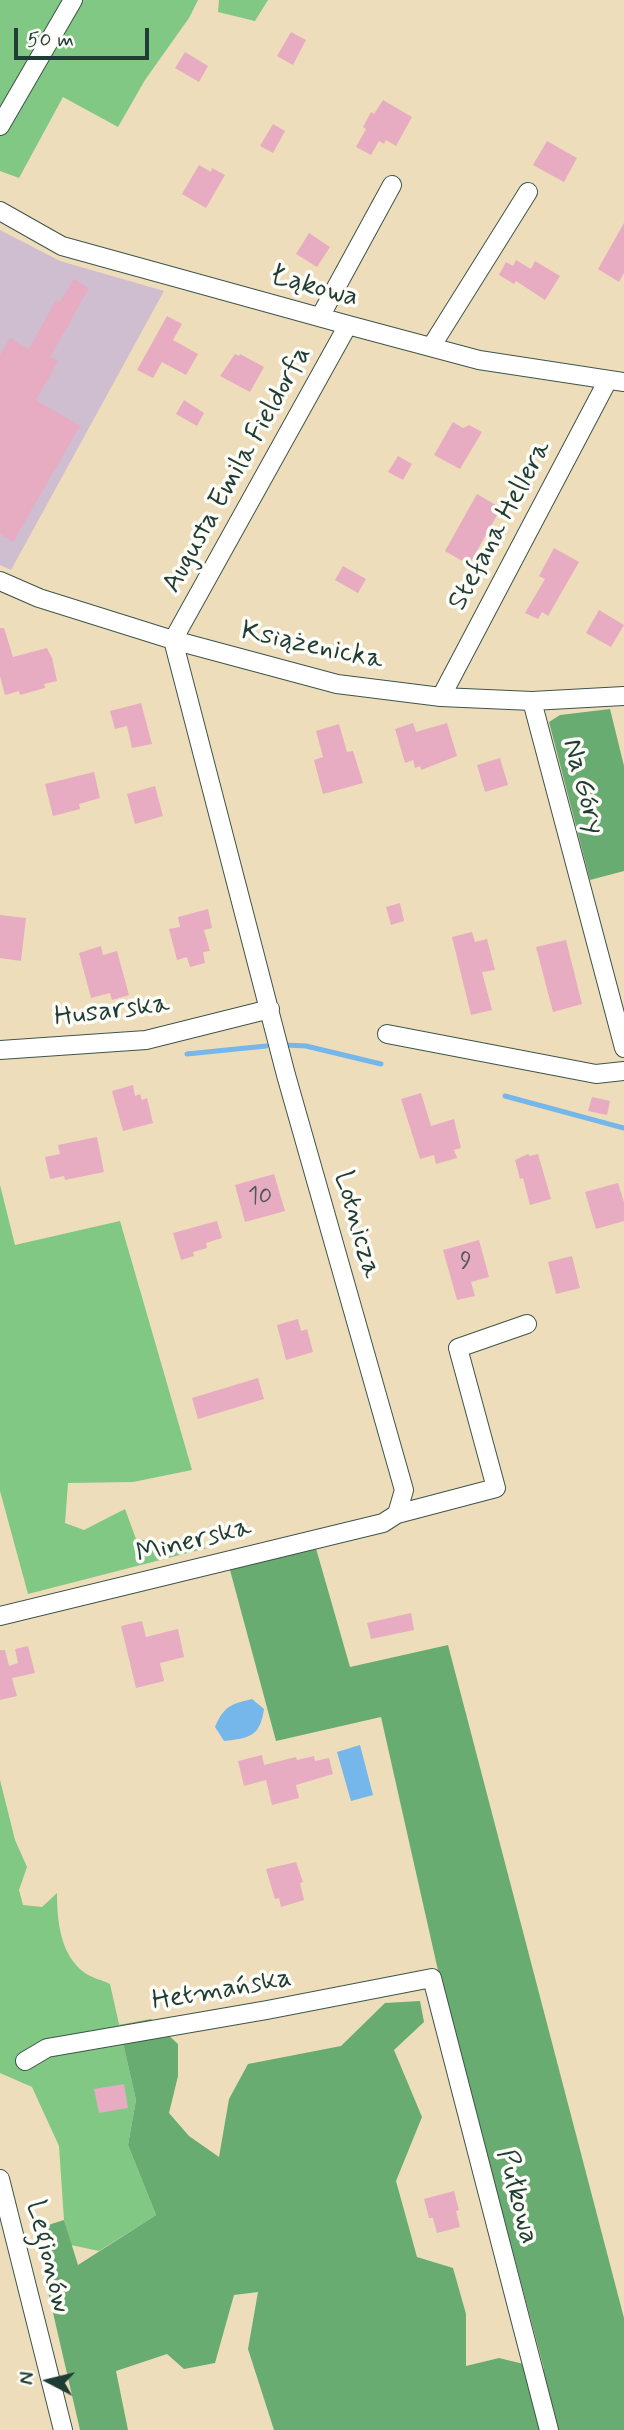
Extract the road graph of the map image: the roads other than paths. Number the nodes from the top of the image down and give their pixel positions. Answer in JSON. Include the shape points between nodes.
{"nodes":[{"id":1,"x":73,"y":0,"type":"edge"},
{"id":2,"x":0,"y":126,"type":"edge"},
{"id":3,"x":392,"y":185,"type":"dead end"},
{"id":4,"x":528,"y":192,"type":"dead end"},
{"id":5,"x":0,"y":211,"type":"edge"},
{"id":6,"x":320,"y":317,"type":"junction"},
{"id":7,"x":348,"y":324,"type":"junction"},
{"id":8,"x":431,"y":347,"type":"junction"},
{"id":9,"x":616,"y":381,"type":"edge"},
{"id":10,"x":0,"y":580,"type":"edge"},
{"id":11,"x":173,"y":640,"type":"junction"},
{"id":12,"x":624,"y":696,"type":"edge"},
{"id":13,"x":441,"y":697,"type":"junction"},
{"id":14,"x":532,"y":701,"type":"junction"},
{"id":15,"x":270,"y":1009,"type":"junction"},
{"id":16,"x":387,"y":1034,"type":"dead end"},
{"id":17,"x":624,"y":1048,"type":"edge"},
{"id":18,"x":0,"y":1050,"type":"edge"},
{"id":19,"x":624,"y":1071,"type":"edge"},
{"id":20,"x":527,"y":1324,"type":"dead end"},
{"id":21,"x":397,"y":1514,"type":"junction"},
{"id":22,"x":0,"y":1616,"type":"edge"},
{"id":23,"x":432,"y":1978,"type":"joint"},
{"id":24,"x":25,"y":2061,"type":"dead end"},
{"id":25,"x":0,"y":2179,"type":"edge"},
{"id":26,"x":63,"y":2430,"type":"edge"},
{"id":27,"x":549,"y":2430,"type":"edge"}],
"edges":[{"from":1,"to":2,"type":"street"},
{"from":3,"to":6,"type":"street"},
{"from":4,"to":8,"type":"street"},
{"from":5,"to":6,"type":"street","name":"Łąkowa","via":[[62,246]]},
{"from":6,"to":7,"type":"street","name":"Łąkowa"},
{"from":7,"to":8,"type":"street","name":"Łąkowa"},
{"from":7,"to":11,"type":"street","name":"Augusta Emila Fieldorfa"},
{"from":8,"to":9,"type":"street","name":"Łąkowa","via":[[479,360]]},
{"from":9,"to":13,"type":"street","name":"Stefana Hellera"},
{"from":10,"to":11,"type":"street","name":"Książenicka","via":[[39,598]]},
{"from":11,"to":13,"type":"street","name":"Książenicka","via":[[337,684]]},
{"from":11,"to":15,"type":"street","name":"Lotnicza"},
{"from":12,"to":14,"type":"street","name":"Książenicka"},
{"from":13,"to":14,"type":"street","name":"Książenicka"},
{"from":14,"to":17,"type":"street","name":"Na Góry"},
{"from":15,"to":18,"type":"street","name":"Husarska","via":[[146,1040]]},
{"from":15,"to":21,"type":"street","name":"Lotnicza","via":[[404,1490]]},
{"from":16,"to":19,"type":"street","via":[[596,1074]]},
{"from":20,"to":21,"type":"street","via":[[458,1348],[496,1488]]},
{"from":21,"to":22,"type":"street","name":"Minerska","via":[[383,1523]]},
{"from":23,"to":24,"type":"street","name":"Hetmańska","via":[[47,2048]]},
{"from":23,"to":27,"type":"street","name":"Pułkowa"},
{"from":25,"to":26,"type":"street","name":"Legionów"}]}
